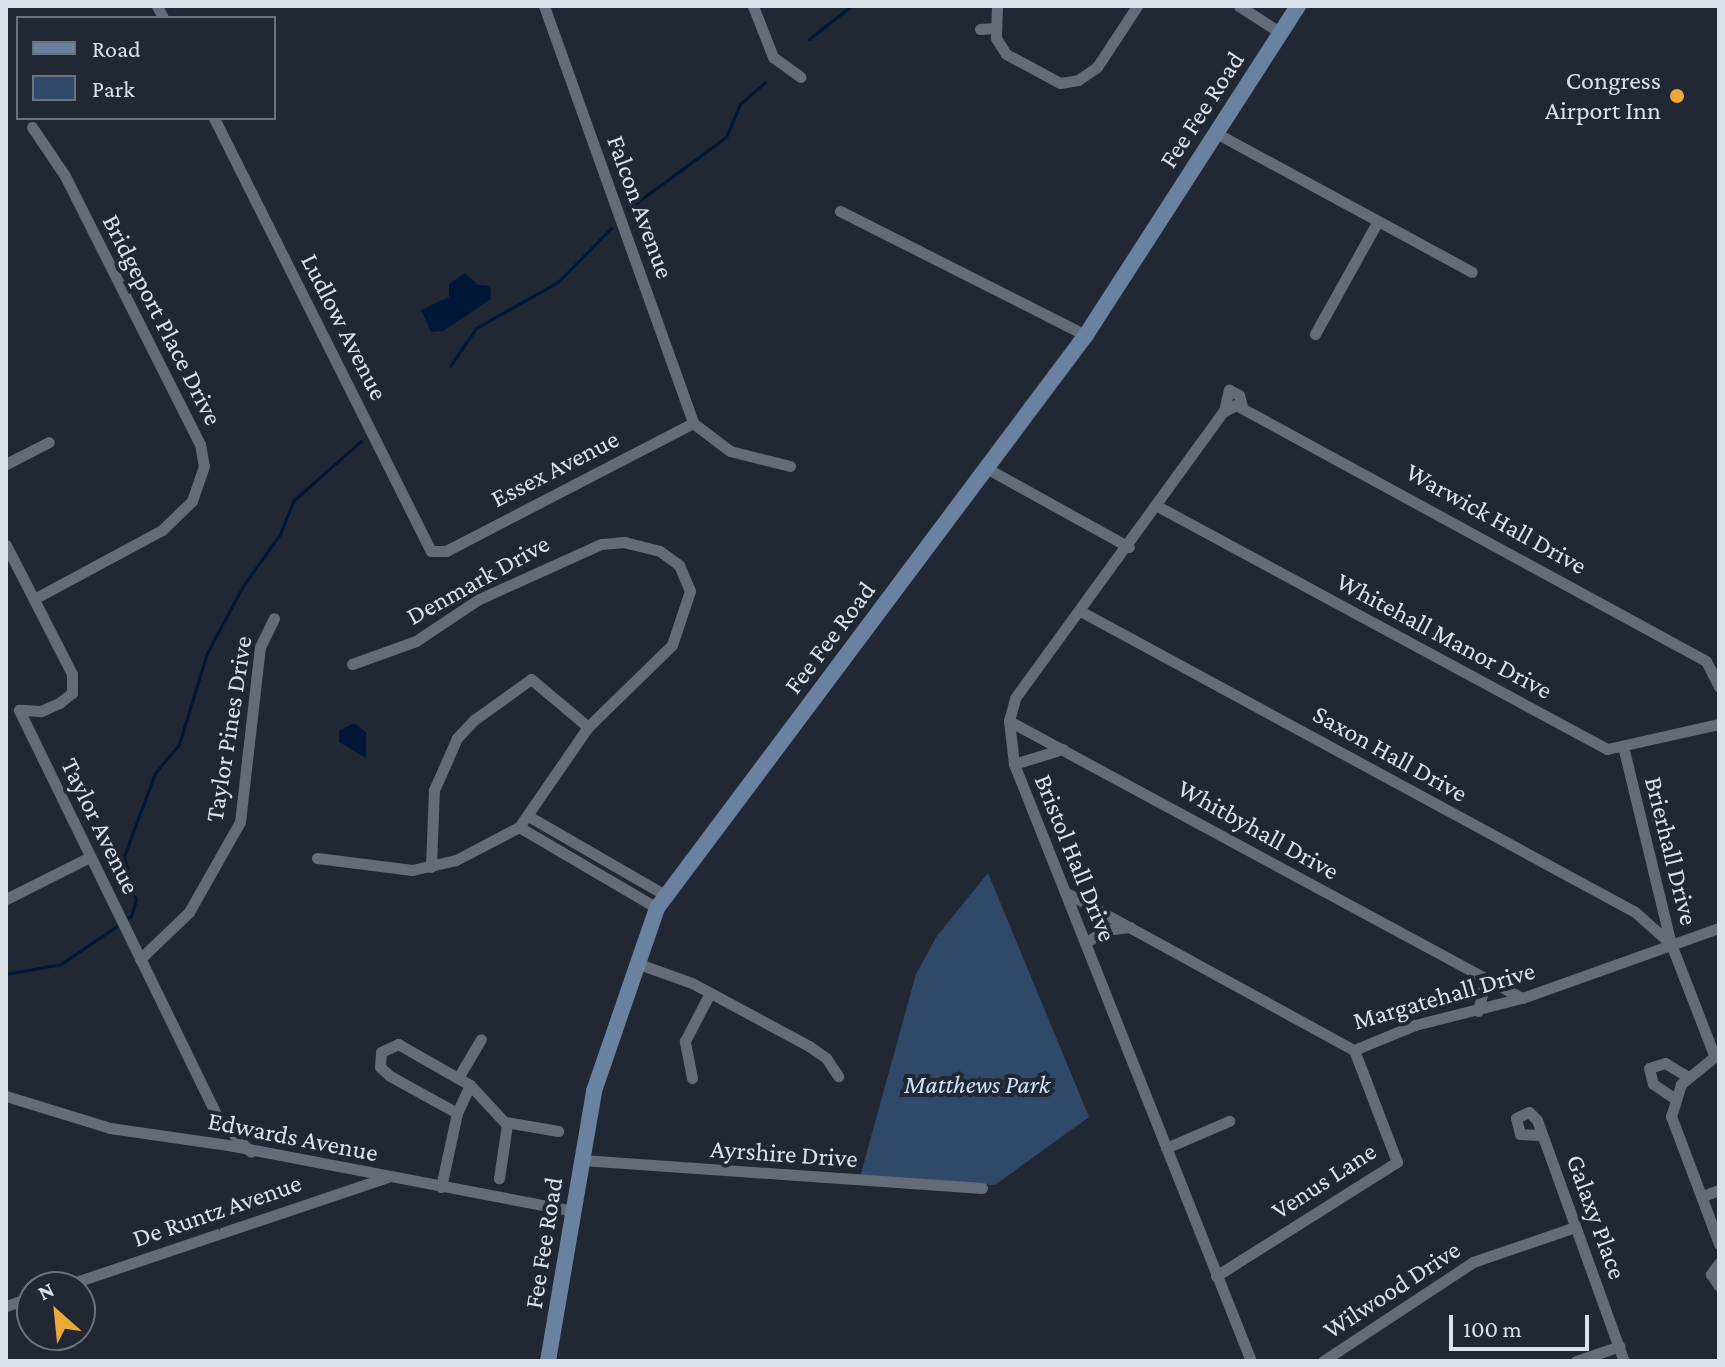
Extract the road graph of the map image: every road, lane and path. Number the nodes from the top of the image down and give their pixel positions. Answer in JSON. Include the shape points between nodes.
{"nodes":[{"id":1,"x":544,"y":6,"type":"edge"},
{"id":2,"x":753,"y":6,"type":"edge"},
{"id":3,"x":997,"y":6,"type":"edge"},
{"id":4,"x":1137,"y":6,"type":"edge"},
{"id":5,"x":1239,"y":6,"type":"edge"},
{"id":6,"x":1298,"y":6,"type":"edge"},
{"id":7,"x":994,"y":28,"type":"junction"},
{"id":8,"x":980,"y":29,"type":"dead end"},
{"id":9,"x":1281,"y":33,"type":"junction"},
{"id":10,"x":801,"y":77,"type":"dead end"},
{"id":11,"x":215,"y":120,"type":"edge"},
{"id":12,"x":32,"y":127,"type":"dead end"},
{"id":13,"x":1216,"y":133,"type":"junction"},
{"id":14,"x":840,"y":211,"type":"dead end"},
{"id":15,"x":1378,"y":221,"type":"junction"},
{"id":16,"x":1472,"y":272,"type":"dead end"},
{"id":17,"x":1315,"y":334,"type":"dead end"},
{"id":18,"x":1086,"y":335,"type":"junction"},
{"id":19,"x":693,"y":423,"type":"junction"},
{"id":20,"x":49,"y":442,"type":"dead end"},
{"id":21,"x":6,"y":464,"type":"edge"},
{"id":22,"x":790,"y":466,"type":"dead end"},
{"id":23,"x":988,"y":469,"type":"junction"},
{"id":24,"x":1159,"y":507,"type":"junction"},
{"id":25,"x":6,"y":545,"type":"edge"},
{"id":26,"x":1129,"y":547,"type":"junction"},
{"id":27,"x":437,"y":553,"type":"joint"},
{"id":28,"x":34,"y":599,"type":"junction"},
{"id":29,"x":1082,"y":612,"type":"junction"},
{"id":30,"x":274,"y":618,"type":"dead end"},
{"id":31,"x":352,"y":664,"type":"dead end"},
{"id":32,"x":1719,"y":687,"type":"edge"},
{"id":33,"x":6,"y":707,"type":"edge"},
{"id":34,"x":19,"y":710,"type":"junction"},
{"id":35,"x":1009,"y":721,"type":"junction"},
{"id":36,"x":1719,"y":724,"type":"edge"},
{"id":37,"x":588,"y":727,"type":"junction"},
{"id":38,"x":1623,"y":746,"type":"junction"},
{"id":39,"x":1063,"y":749,"type":"junction"},
{"id":40,"x":1014,"y":764,"type":"junction"},
{"id":41,"x":530,"y":817,"type":"junction"},
{"id":42,"x":519,"y":827,"type":"junction"},
{"id":43,"x":90,"y":857,"type":"junction"},
{"id":44,"x":317,"y":858,"type":"dead end"},
{"id":45,"x":431,"y":867,"type":"junction"},
{"id":46,"x":1065,"y":892,"type":"junction"},
{"id":47,"x":6,"y":899,"type":"edge"},
{"id":48,"x":661,"y":901,"type":"junction"},
{"id":49,"x":1131,"y":927,"type":"junction"},
{"id":50,"x":1719,"y":928,"type":"edge"},
{"id":51,"x":1085,"y":943,"type":"junction"},
{"id":52,"x":1671,"y":944,"type":"junction"},
{"id":53,"x":140,"y":959,"type":"junction"},
{"id":54,"x":636,"y":963,"type":"junction"},
{"id":55,"x":1486,"y":980,"type":"junction"},
{"id":56,"x":710,"y":993,"type":"junction"},
{"id":57,"x":1522,"y":998,"type":"junction"},
{"id":58,"x":1478,"y":1011,"type":"junction"},
{"id":59,"x":481,"y":1039,"type":"dead end"},
{"id":60,"x":1354,"y":1050,"type":"junction"},
{"id":61,"x":1717,"y":1054,"type":"edge"},
{"id":62,"x":838,"y":1076,"type":"dead end"},
{"id":63,"x":1687,"y":1076,"type":"junction"},
{"id":64,"x":458,"y":1078,"type":"junction"},
{"id":65,"x":692,"y":1078,"type":"dead end"},
{"id":66,"x":470,"y":1085,"type":"junction"},
{"id":67,"x":6,"y":1096,"type":"edge"},
{"id":68,"x":1674,"y":1098,"type":"junction"},
{"id":69,"x":457,"y":1113,"type":"junction"},
{"id":70,"x":1229,"y":1121,"type":"dead end"},
{"id":71,"x":505,"y":1122,"type":"junction"},
{"id":72,"x":558,"y":1131,"type":"dead end"},
{"id":73,"x":1539,"y":1135,"type":"dead end"},
{"id":74,"x":1166,"y":1148,"type":"junction"},
{"id":75,"x":251,"y":1152,"type":"junction"},
{"id":76,"x":582,"y":1160,"type":"junction"},
{"id":77,"x":387,"y":1177,"type":"junction"},
{"id":78,"x":499,"y":1178,"type":"dead end"},
{"id":79,"x":441,"y":1187,"type":"junction"},
{"id":80,"x":982,"y":1188,"type":"dead end"},
{"id":81,"x":1719,"y":1190,"type":"edge"},
{"id":82,"x":1703,"y":1196,"type":"junction"},
{"id":83,"x":574,"y":1211,"type":"junction"},
{"id":84,"x":1575,"y":1227,"type":"junction"},
{"id":85,"x":1719,"y":1244,"type":"edge"},
{"id":86,"x":1719,"y":1263,"type":"edge"},
{"id":87,"x":96,"y":1275,"type":"edge"},
{"id":88,"x":1216,"y":1276,"type":"junction"},
{"id":89,"x":1719,"y":1286,"type":"edge"},
{"id":90,"x":1620,"y":1346,"type":"junction"},
{"id":91,"x":548,"y":1361,"type":"edge"},
{"id":92,"x":1251,"y":1361,"type":"edge"},
{"id":93,"x":1323,"y":1361,"type":"edge"},
{"id":94,"x":1576,"y":1361,"type":"edge"},
{"id":95,"x":1624,"y":1361,"type":"edge"}],
"edges":[{"from":1,"to":19,"type":"street","name":"Falcon Avenue"},
{"from":2,"to":10,"type":"street","via":[[773,57]]},
{"from":3,"to":7,"type":"street"},
{"from":4,"to":7,"type":"street","via":[[1106,56],[1069,83],[1050,80],[1006,54]]},
{"from":5,"to":9,"type":"street"},
{"from":6,"to":9,"type":"street","name":"Fee Fee Road"},
{"from":7,"to":8,"type":"street"},
{"from":9,"to":13,"type":"street","name":"Fee Fee Road"},
{"from":11,"to":27,"type":"street","name":"Ludlow Avenue","via":[[431,551]]},
{"from":12,"to":28,"type":"street","name":"Bridgeport Place Drive","via":[[65,176],[200,444],[204,466],[192,501],[162,530]]},
{"from":13,"to":15,"type":"street"},
{"from":13,"to":18,"type":"street","name":"Fee Fee Road"},
{"from":14,"to":18,"type":"street"},
{"from":15,"to":16,"type":"street"},
{"from":15,"to":17,"type":"street"},
{"from":18,"to":23,"type":"street","name":"Fee Fee Road"},
{"from":19,"to":22,"type":"street","via":[[730,451]]},
{"from":19,"to":27,"type":"street","name":"Essex Avenue"},
{"from":20,"to":21,"type":"street"},
{"from":23,"to":26,"type":"street"},
{"from":23,"to":48,"type":"street","name":"Fee Fee Road"},
{"from":24,"to":26,"type":"street"},
{"from":24,"to":32,"type":"street","name":"Warwick Hall Drive","via":[[1224,411],[1229,390],[1239,395],[1239,406],[1706,661]]},
{"from":24,"to":38,"type":"street","name":"Whitehall Manor Drive","via":[[1598,745]]},
{"from":25,"to":28,"type":"street"},
{"from":26,"to":29,"type":"street"},
{"from":28,"to":34,"type":"street","via":[[72,674],[72,693],[41,711]]},
{"from":29,"to":35,"type":"street","via":[[1015,698]]},
{"from":29,"to":52,"type":"street","name":"Saxon Hall Drive","via":[[1635,912]]},
{"from":30,"to":53,"type":"street","name":"Taylor Pines Drive","via":[[260,647],[240,822],[189,912]]},
{"from":31,"to":37,"type":"street","name":"Denmark Drive","via":[[416,641],[479,599],[575,552],[625,542],[672,558],[690,591],[679,632],[659,662]]},
{"from":33,"to":34,"type":"street"},
{"from":34,"to":43,"type":"street","name":"Taylor Avenue"},
{"from":35,"to":39,"type":"street","name":"Whitbyhall Drive"},
{"from":35,"to":40,"type":"street","name":"Bristol Hall Drive"},
{"from":36,"to":38,"type":"street","name":"Whitehall Manor Drive"},
{"from":37,"to":41,"type":"street"},
{"from":37,"to":45,"type":"street","via":[[531,679],[474,720],[457,738],[434,790]]},
{"from":38,"to":52,"type":"street","name":"Brierhall Drive"},
{"from":39,"to":40,"type":"street"},
{"from":39,"to":55,"type":"street","name":"Whitbyhall Drive"},
{"from":40,"to":46,"type":"street","name":"Bristol Hall Drive"},
{"from":41,"to":42,"type":"street"},
{"from":41,"to":48,"type":"street"},
{"from":42,"to":45,"type":"street"},
{"from":42,"to":48,"type":"street"},
{"from":43,"to":47,"type":"street"},
{"from":43,"to":53,"type":"street","name":"Taylor Avenue"},
{"from":44,"to":45,"type":"street","via":[[392,868]]},
{"from":46,"to":49,"type":"street","name":"Margatehall Drive"},
{"from":46,"to":51,"type":"street","name":"Bristol Hall Drive"},
{"from":48,"to":54,"type":"street","name":"Fee Fee Road"},
{"from":49,"to":51,"type":"street","via":[[1105,930]]},
{"from":49,"to":60,"type":"street","name":"Margatehall Drive"},
{"from":50,"to":52,"type":"street","name":"Margatehall Drive"},
{"from":51,"to":74,"type":"street","name":"Bristol Hall Drive"},
{"from":52,"to":57,"type":"street","name":"Margatehall Drive"},
{"from":52,"to":61,"type":"street","name":"Brierhall Drive"},
{"from":53,"to":75,"type":"street","name":"Taylor Avenue","via":[[218,1118]]},
{"from":54,"to":56,"type":"street"},
{"from":54,"to":76,"type":"street","name":"Fee Fee Road","via":[[600,1069]]},
{"from":55,"to":57,"type":"street","name":"Whitbyhall Drive"},
{"from":55,"to":58,"type":"street"},
{"from":56,"to":62,"type":"street","via":[[820,1053]]},
{"from":56,"to":65,"type":"street","via":[[685,1041]]},
{"from":57,"to":58,"type":"street","name":"Margatehall Drive"},
{"from":58,"to":60,"type":"street","name":"Margatehall Drive","via":[[1415,1025]]},
{"from":59,"to":64,"type":"street"},
{"from":60,"to":88,"type":"street","name":"Venus Lane","via":[[1397,1162]]},
{"from":61,"to":63,"type":"street"},
{"from":63,"to":68,"type":"street"},
{"from":63,"to":68,"type":"street","via":[[1665,1063],[1649,1068],[1653,1084]]},
{"from":64,"to":66,"type":"street"},
{"from":64,"to":69,"type":"street","via":[[398,1044],[386,1045],[379,1056],[390,1076]]},
{"from":66,"to":69,"type":"street"},
{"from":66,"to":71,"type":"street"},
{"from":67,"to":75,"type":"street","name":"Edwards Avenue","via":[[110,1128]]},
{"from":68,"to":82,"type":"street","via":[[1671,1116]]},
{"from":69,"to":79,"type":"street"},
{"from":70,"to":74,"type":"street"},
{"from":71,"to":72,"type":"street"},
{"from":71,"to":78,"type":"street"},
{"from":73,"to":84,"type":"street","name":"Galaxy Place"},
{"from":74,"to":88,"type":"street","name":"Bristol Hall Drive"},
{"from":75,"to":77,"type":"street","name":"Edwards Avenue"},
{"from":76,"to":80,"type":"street","name":"Ayrshire Drive"},
{"from":76,"to":83,"type":"street","name":"Fee Fee Road"},
{"from":77,"to":79,"type":"street","name":"Edwards Avenue"},
{"from":77,"to":87,"type":"street","name":"De Runtz Avenue"},
{"from":79,"to":83,"type":"street","name":"Edwards Avenue"},
{"from":81,"to":82,"type":"street"},
{"from":82,"to":85,"type":"street"},
{"from":83,"to":91,"type":"street","name":"Fee Fee Road"},
{"from":84,"to":90,"type":"street","name":"Galaxy Place"},
{"from":84,"to":93,"type":"street","name":"Wilwood Drive","via":[[1473,1262]]},
{"from":86,"to":89,"type":"street","via":[[1711,1274]]},
{"from":88,"to":92,"type":"street","name":"Bristol Hall Drive"},
{"from":90,"to":94,"type":"street"},
{"from":90,"to":95,"type":"street","name":"Galaxy Place"}]}
